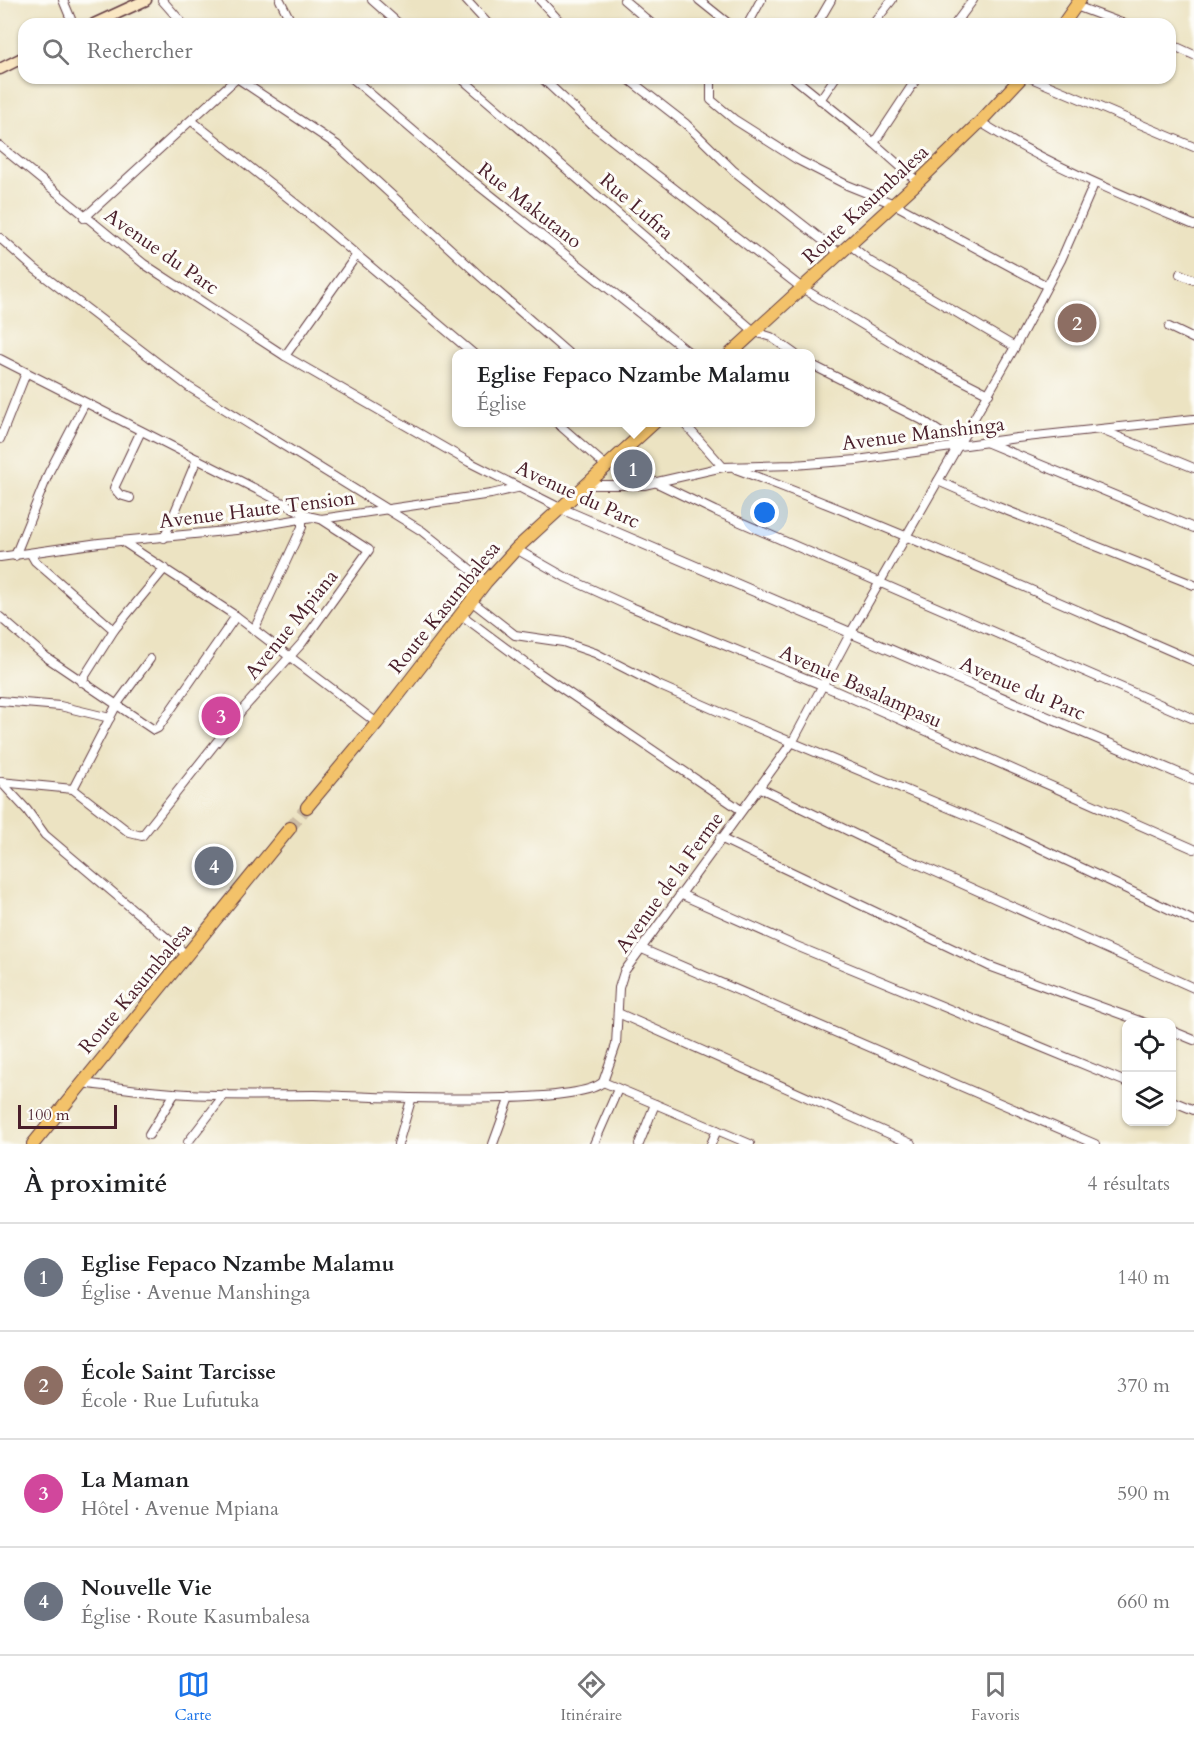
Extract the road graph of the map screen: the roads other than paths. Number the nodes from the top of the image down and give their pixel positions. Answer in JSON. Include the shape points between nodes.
{"nodes":[{"id":1,"x":63,"y":0,"type":"edge"},
{"id":2,"x":146,"y":0,"type":"edge"},
{"id":3,"x":162,"y":0,"type":"edge"},
{"id":4,"x":280,"y":0,"type":"edge"},
{"id":5,"x":372,"y":0,"type":"edge"},
{"id":6,"x":466,"y":0,"type":"edge"},
{"id":7,"x":540,"y":0,"type":"edge"},
{"id":8,"x":624,"y":0,"type":"edge"},
{"id":9,"x":699,"y":0,"type":"edge"},
{"id":10,"x":761,"y":0,"type":"edge"},
{"id":11,"x":831,"y":0,"type":"edge"},
{"id":12,"x":892,"y":0,"type":"edge"},
{"id":13,"x":973,"y":0,"type":"edge"},
{"id":14,"x":1078,"y":3,"type":"edge"},
{"id":15,"x":70,"y":18,"type":"edge"},
{"id":16,"x":107,"y":18,"type":"edge"},
{"id":17,"x":178,"y":18,"type":"edge"},
{"id":18,"x":289,"y":18,"type":"edge"},
{"id":19,"x":392,"y":18,"type":"edge"},
{"id":20,"x":482,"y":18,"type":"edge"},
{"id":21,"x":556,"y":18,"type":"edge"},
{"id":22,"x":645,"y":18,"type":"edge"},
{"id":23,"x":722,"y":18,"type":"edge"},
{"id":24,"x":751,"y":18,"type":"edge"},
{"id":25,"x":820,"y":18,"type":"edge"},
{"id":26,"x":878,"y":18,"type":"edge"},
{"id":27,"x":960,"y":18,"type":"edge"},
{"id":28,"x":1067,"y":18,"type":"edge"},
{"id":29,"x":1111,"y":18,"type":"edge"},
{"id":30,"x":1176,"y":47,"type":"edge"},
{"id":31,"x":1194,"y":55,"type":"edge"},
{"id":32,"x":18,"y":60,"type":"edge"},
{"id":33,"x":0,"y":69,"type":"edge"},
{"id":34,"x":231,"y":84,"type":"edge"},
{"id":35,"x":246,"y":84,"type":"edge"},
{"id":36,"x":359,"y":84,"type":"edge"},
{"id":37,"x":468,"y":84,"type":"edge"},
{"id":38,"x":548,"y":84,"type":"edge"},
{"id":39,"x":635,"y":84,"type":"edge"},
{"id":40,"x":711,"y":84,"type":"edge"},
{"id":41,"x":801,"y":84,"type":"edge"},
{"id":42,"x":831,"y":84,"type":"edge"},
{"id":43,"x":914,"y":84,"type":"edge"},
{"id":44,"x":1015,"y":84,"type":"edge"},
{"id":45,"x":1045,"y":84,"type":"edge"},
{"id":46,"x":820,"y":100,"type":"junction"},
{"id":47,"x":192,"y":121,"type":"junction"},
{"id":48,"x":980,"y":122,"type":"junction"},
{"id":49,"x":874,"y":143,"type":"junction"},
{"id":50,"x":0,"y":146,"type":"edge"},
{"id":51,"x":1194,"y":147,"type":"edge"},
{"id":52,"x":918,"y":182,"type":"junction"},
{"id":53,"x":1094,"y":184,"type":"junction"},
{"id":54,"x":894,"y":204,"type":"junction"},
{"id":55,"x":84,"y":218,"type":"junction"},
{"id":56,"x":1194,"y":225,"type":"edge"},
{"id":57,"x":0,"y":238,"type":"edge"},
{"id":58,"x":849,"y":244,"type":"junction"},
{"id":59,"x":839,"y":253,"type":"junction"},
{"id":60,"x":356,"y":256,"type":"junction"},
{"id":61,"x":1180,"y":274,"type":"dead end"},
{"id":62,"x":1194,"y":280,"type":"edge"},
{"id":63,"x":1047,"y":286,"type":"junction"},
{"id":64,"x":802,"y":288,"type":"junction"},
{"id":65,"x":1169,"y":327,"type":"dead end"},
{"id":66,"x":755,"y":332,"type":"junction"},
{"id":67,"x":1194,"y":339,"type":"edge"},
{"id":68,"x":1015,"y":347,"type":"junction"},
{"id":69,"x":468,"y":349,"type":"edge"},
{"id":70,"x":563,"y":349,"type":"edge"},
{"id":71,"x":685,"y":349,"type":"edge"},
{"id":72,"x":736,"y":349,"type":"edge"},
{"id":73,"x":788,"y":349,"type":"edge"},
{"id":74,"x":285,"y":356,"type":"junction"},
{"id":75,"x":0,"y":359,"type":"edge"},
{"id":76,"x":815,"y":366,"type":"edge"},
{"id":77,"x":26,"y":373,"type":"junction"},
{"id":78,"x":989,"y":394,"type":"junction"},
{"id":79,"x":85,"y":403,"type":"junction"},
{"id":80,"x":1194,"y":419,"type":"edge"},
{"id":81,"x":561,"y":427,"type":"edge"},
{"id":82,"x":648,"y":427,"type":"edge"},
{"id":83,"x":687,"y":427,"type":"edge"},
{"id":84,"x":1102,"y":430,"type":"junction"},
{"id":85,"x":141,"y":431,"type":"junction"},
{"id":86,"x":0,"y":439,"type":"edge"},
{"id":87,"x":986,"y":442,"type":"junction"},
{"id":88,"x":959,"y":445,"type":"junction"},
{"id":89,"x":197,"y":459,"type":"junction"},
{"id":90,"x":606,"y":466,"type":"junction"},
{"id":91,"x":727,"y":467,"type":"junction"},
{"id":92,"x":1194,"y":468,"type":"edge"},
{"id":93,"x":938,"y":481,"type":"junction"},
{"id":94,"x":657,"y":483,"type":"junction"},
{"id":95,"x":586,"y":485,"type":"junction"},
{"id":96,"x":517,"y":488,"type":"junction"},
{"id":97,"x":130,"y":498,"type":"dead end"},
{"id":98,"x":385,"y":509,"type":"junction"},
{"id":99,"x":562,"y":509,"type":"junction"},
{"id":100,"x":312,"y":517,"type":"junction"},
{"id":101,"x":302,"y":519,"type":"junction"},
{"id":102,"x":321,"y":519,"type":"junction"},
{"id":103,"x":1194,"y":528,"type":"edge"},
{"id":104,"x":908,"y":535,"type":"junction"},
{"id":105,"x":164,"y":538,"type":"junction"},
{"id":106,"x":122,"y":541,"type":"junction"},
{"id":107,"x":516,"y":549,"type":"junction"},
{"id":108,"x":31,"y":554,"type":"junction"},
{"id":109,"x":15,"y":556,"type":"junction"},
{"id":110,"x":0,"y":557,"type":"edge"},
{"id":111,"x":165,"y":568,"type":"junction"},
{"id":112,"x":486,"y":582,"type":"junction"},
{"id":113,"x":881,"y":583,"type":"junction"},
{"id":114,"x":1194,"y":585,"type":"edge"},
{"id":115,"x":470,"y":600,"type":"junction"},
{"id":116,"x":460,"y":614,"type":"junction"},
{"id":117,"x":0,"y":616,"type":"edge"},
{"id":118,"x":236,"y":616,"type":"junction"},
{"id":119,"x":114,"y":630,"type":"junction"},
{"id":120,"x":254,"y":630,"type":"junction"},
{"id":121,"x":850,"y":634,"type":"junction"},
{"id":122,"x":289,"y":658,"type":"junction"},
{"id":123,"x":150,"y":659,"type":"dead end"},
{"id":124,"x":1194,"y":661,"type":"edge"},
{"id":125,"x":81,"y":682,"type":"junction"},
{"id":126,"x":822,"y":685,"type":"junction"},
{"id":127,"x":0,"y":701,"type":"edge"},
{"id":128,"x":117,"y":704,"type":"junction"},
{"id":129,"x":110,"y":718,"type":"junction"},
{"id":130,"x":1194,"y":719,"type":"edge"},
{"id":131,"x":377,"y":723,"type":"junction"},
{"id":132,"x":793,"y":741,"type":"junction"},
{"id":133,"x":1194,"y":780,"type":"edge"},
{"id":134,"x":1,"y":782,"type":"edge"},
{"id":135,"x":760,"y":788,"type":"junction"},
{"id":136,"x":73,"y":789,"type":"junction"},
{"id":137,"x":307,"y":807,"type":"tunnel mouth"},
{"id":138,"x":741,"y":810,"type":"junction"},
{"id":139,"x":290,"y":828,"type":"tunnel mouth"},
{"id":140,"x":720,"y":838,"type":"junction"},
{"id":141,"x":1194,"y":849,"type":"edge"},
{"id":142,"x":680,"y":894,"type":"junction"},
{"id":143,"x":1194,"y":921,"type":"edge"},
{"id":144,"x":642,"y":949,"type":"junction"},
{"id":145,"x":187,"y":955,"type":"junction"},
{"id":146,"x":1194,"y":988,"type":"edge"},
{"id":147,"x":618,"y":1013,"type":"junction"},
{"id":148,"x":1131,"y":1018,"type":"edge"},
{"id":149,"x":1176,"y":1033,"type":"edge"},
{"id":150,"x":1194,"y":1040,"type":"edge"},
{"id":151,"x":1122,"y":1080,"type":"edge"},
{"id":152,"x":603,"y":1082,"type":"junction"},
{"id":153,"x":82,"y":1083,"type":"junction"},
{"id":154,"x":618,"y":1089,"type":"junction"},
{"id":155,"x":175,"y":1093,"type":"junction"},
{"id":156,"x":225,"y":1094,"type":"junction"},
{"id":157,"x":510,"y":1097,"type":"junction"},
{"id":158,"x":411,"y":1100,"type":"junction"},
{"id":159,"x":1176,"y":1103,"type":"edge"},
{"id":160,"x":655,"y":1104,"type":"junction"},
{"id":161,"x":1194,"y":1110,"type":"edge"},
{"id":162,"x":717,"y":1130,"type":"junction"},
{"id":163,"x":149,"y":1135,"type":"dead end"},
{"id":164,"x":188,"y":1142,"type":"dead end"},
{"id":165,"x":33,"y":1144,"type":"edge"},
{"id":166,"x":398,"y":1144,"type":"edge"},
{"id":167,"x":493,"y":1144,"type":"edge"},
{"id":168,"x":594,"y":1144,"type":"edge"},
{"id":169,"x":639,"y":1144,"type":"edge"},
{"id":170,"x":711,"y":1144,"type":"edge"},
{"id":171,"x":750,"y":1144,"type":"edge"},
{"id":172,"x":912,"y":1144,"type":"edge"},
{"id":173,"x":1095,"y":1144,"type":"edge"}],
"edges":[{"from":1,"to":15,"type":"street"},
{"from":2,"to":16,"type":"main road"},
{"from":3,"to":17,"type":"street"},
{"from":4,"to":18,"type":"street"},
{"from":5,"to":19,"type":"street"},
{"from":6,"to":20,"type":"street"},
{"from":7,"to":21,"type":"street"},
{"from":8,"to":22,"type":"street"},
{"from":9,"to":23,"type":"street"},
{"from":10,"to":24,"type":"street"},
{"from":11,"to":25,"type":"street"},
{"from":12,"to":26,"type":"street"},
{"from":13,"to":27,"type":"street"},
{"from":14,"to":28,"type":"highway"},
{"from":14,"to":29,"type":"street"},
{"from":30,"to":31,"type":"street"},
{"from":32,"to":33,"type":"main road"},
{"from":34,"to":47,"type":"street"},
{"from":35,"to":70,"type":"street","via":[[337,145]]},
{"from":36,"to":71,"type":"street","name":"Rue Makutano","via":[[459,170]]},
{"from":37,"to":66,"type":"street","name":"Rue Lufira"},
{"from":38,"to":64,"type":"street","via":[[590,123]]},
{"from":39,"to":59,"type":"street","via":[[686,124],[734,171]]},
{"from":40,"to":54,"type":"street","via":[[711,100],[735,120],[798,160]]},
{"from":41,"to":46,"type":"street"},
{"from":42,"to":46,"type":"street"},
{"from":43,"to":49,"type":"street"},
{"from":44,"to":48,"type":"highway","name":"Route Kasumbalesa"},
{"from":45,"to":51,"type":"street"},
{"from":46,"to":49,"type":"street"},
{"from":47,"to":55,"type":"street"},
{"from":47,"to":60,"type":"street"},
{"from":48,"to":52,"type":"highway","name":"Route Kasumbalesa"},
{"from":48,"to":53,"type":"street","via":[[1036,156]]},
{"from":49,"to":52,"type":"street"},
{"from":50,"to":55,"type":"street","name":"Avenue du Parc"},
{"from":52,"to":54,"type":"highway","name":"Route Kasumbalesa"},
{"from":53,"to":56,"type":"street"},
{"from":53,"to":63,"type":"street","name":"Avenue de la Ferme"},
{"from":54,"to":58,"type":"highway","name":"Route Kasumbalesa"},
{"from":54,"to":63,"type":"street"},
{"from":55,"to":74,"type":"street","name":"Avenue du Parc","via":[[144,264]]},
{"from":57,"to":98,"type":"street","via":[[34,269],[189,387]]},
{"from":58,"to":59,"type":"highway","name":"Route Kasumbalesa"},
{"from":58,"to":68,"type":"street","via":[[871,262]]},
{"from":59,"to":64,"type":"highway","name":"Route Kasumbalesa"},
{"from":60,"to":69,"type":"street"},
{"from":60,"to":74,"type":"street"},
{"from":61,"to":62,"type":"street"},
{"from":63,"to":68,"type":"street","name":"Avenue de la Ferme"},
{"from":64,"to":66,"type":"highway","name":"Route Kasumbalesa"},
{"from":64,"to":78,"type":"street","via":[[916,357]]},
{"from":65,"to":67,"type":"street"},
{"from":66,"to":72,"type":"highway","name":"Route Kasumbalesa"},
{"from":66,"to":73,"type":"street","name":"Rue Lufira"},
{"from":68,"to":78,"type":"street","name":"Avenue de la Ferme"},
{"from":74,"to":96,"type":"street","name":"Avenue du Parc"},
{"from":75,"to":77,"type":"street"},
{"from":76,"to":88,"type":"street","via":[[922,420]]},
{"from":77,"to":79,"type":"street"},
{"from":77,"to":86,"type":"street"},
{"from":78,"to":88,"type":"street","name":"Avenue de la Ferme"},
{"from":79,"to":85,"type":"street"},
{"from":79,"to":109,"type":"street","via":[[49,472]]},
{"from":80,"to":84,"type":"street","name":"Avenue Manshinga"},
{"from":81,"to":90,"type":"street"},
{"from":82,"to":90,"type":"highway","name":"Route Kasumbalesa"},
{"from":83,"to":91,"type":"street"},
{"from":84,"to":87,"type":"street","name":"Avenue Manshinga"},
{"from":84,"to":92,"type":"street"},
{"from":85,"to":89,"type":"street"},
{"from":85,"to":97,"type":"street","via":[[114,488]]},
{"from":87,"to":88,"type":"street","name":"Avenue Manshinga"},
{"from":87,"to":103,"type":"street"},
{"from":88,"to":91,"type":"street","name":"Avenue Manshinga","via":[[857,460]]},
{"from":88,"to":93,"type":"street","name":"Avenue de la Ferme"},
{"from":89,"to":100,"type":"street"},
{"from":89,"to":105,"type":"street"},
{"from":90,"to":95,"type":"highway","name":"Route Kasumbalesa"},
{"from":91,"to":94,"type":"street","name":"Avenue Manshinga"},
{"from":91,"to":104,"type":"street"},
{"from":93,"to":104,"type":"street","name":"Avenue de la Ferme"},
{"from":93,"to":114,"type":"street"},
{"from":94,"to":95,"type":"street","name":"Avenue Manshinga"},
{"from":94,"to":113,"type":"street"},
{"from":95,"to":99,"type":"highway","name":"Route Kasumbalesa"},
{"from":96,"to":98,"type":"street","name":"Avenue Haute Tension"},
{"from":96,"to":99,"type":"street","name":"Avenue du Parc"},
{"from":98,"to":102,"type":"street","name":"Avenue Haute Tension"},
{"from":98,"to":112,"type":"street","via":[[422,531]]},
{"from":99,"to":107,"type":"highway","name":"Route Kasumbalesa"},
{"from":99,"to":121,"type":"street","name":"Avenue du Parc"},
{"from":100,"to":101,"type":"street","name":"Avenue Haute Tension"},
{"from":100,"to":102,"type":"street","name":"Avenue Haute Tension"},
{"from":101,"to":105,"type":"street","name":"Avenue Haute Tension"},
{"from":101,"to":120,"type":"street","via":[[302,527]]},
{"from":102,"to":122,"type":"street","name":"Avenue Mpiana","via":[[369,550]]},
{"from":104,"to":113,"type":"street","name":"Avenue de la Ferme"},
{"from":104,"to":124,"type":"street"},
{"from":105,"to":106,"type":"street","name":"Avenue Haute Tension"},
{"from":106,"to":108,"type":"street","name":"Avenue Haute Tension"},
{"from":106,"to":111,"type":"street"},
{"from":107,"to":112,"type":"highway","name":"Route Kasumbalesa"},
{"from":107,"to":126,"type":"street","name":"Avenue Basalampasu","via":[[631,607]]},
{"from":108,"to":109,"type":"street","name":"Avenue Haute Tension"},
{"from":108,"to":119,"type":"street","via":[[83,606]]},
{"from":109,"to":110,"type":"street","name":"Avenue Haute Tension"},
{"from":111,"to":118,"type":"street"},
{"from":111,"to":119,"type":"street"},
{"from":112,"to":115,"type":"highway","name":"Route Kasumbalesa"},
{"from":113,"to":121,"type":"street","name":"Avenue de la Ferme"},
{"from":113,"to":130,"type":"street"},
{"from":115,"to":116,"type":"highway","name":"Route Kasumbalesa"},
{"from":115,"to":132,"type":"street","via":[[515,635],[563,642],[595,653],[658,685]]},
{"from":116,"to":131,"type":"highway","name":"Route Kasumbalesa"},
{"from":116,"to":138,"type":"street"},
{"from":117,"to":125,"type":"street"},
{"from":118,"to":120,"type":"street"},
{"from":118,"to":128,"type":"street","via":[[158,728],[154,730]]},
{"from":119,"to":125,"type":"street"},
{"from":120,"to":122,"type":"street"},
{"from":121,"to":126,"type":"street","name":"Avenue de la Ferme"},
{"from":121,"to":133,"type":"street","name":"Avenue du Parc"},
{"from":122,"to":131,"type":"street"},
{"from":122,"to":136,"type":"street","name":"Avenue Mpiana","via":[[242,710],[142,836],[130,833]]},
{"from":123,"to":128,"type":"street"},
{"from":125,"to":128,"type":"street"},
{"from":126,"to":132,"type":"street","name":"Avenue de la Ferme"},
{"from":126,"to":141,"type":"street","name":"Avenue Basalampasu"},
{"from":127,"to":129,"type":"street","via":[[60,706]]},
{"from":128,"to":129,"type":"street"},
{"from":129,"to":136,"type":"street"},
{"from":131,"to":137,"type":"highway","name":"Route Kasumbalesa"},
{"from":132,"to":135,"type":"street","name":"Avenue de la Ferme"},
{"from":132,"to":143,"type":"street","via":[[1004,831]]},
{"from":134,"to":136,"type":"street"},
{"from":134,"to":145,"type":"street","via":[[45,835]]},
{"from":135,"to":138,"type":"street","name":"Avenue de la Ferme"},
{"from":135,"to":146,"type":"street","via":[[900,856]]},
{"from":138,"to":140,"type":"street","name":"Avenue de la Ferme"},
{"from":139,"to":145,"type":"highway","name":"Route Kasumbalesa"},
{"from":140,"to":142,"type":"street","name":"Avenue de la Ferme"},
{"from":140,"to":148,"type":"street","via":[[989,966]]},
{"from":142,"to":144,"type":"street","name":"Avenue de la Ferme"},
{"from":142,"to":151,"type":"street"},
{"from":144,"to":147,"type":"street","name":"Avenue de la Ferme","via":[[624,972]]},
{"from":144,"to":173,"type":"street"},
{"from":145,"to":153,"type":"highway","name":"Route Kasumbalesa"},
{"from":147,"to":152,"type":"street","name":"Avenue de la Ferme","via":[[616,1045]]},
{"from":147,"to":172,"type":"street"},
{"from":149,"to":150,"type":"street"},
{"from":152,"to":154,"type":"street"},
{"from":152,"to":157,"type":"street","via":[[586,1091]]},
{"from":153,"to":155,"type":"street"},
{"from":153,"to":165,"type":"highway","name":"Route Kasumbalesa"},
{"from":154,"to":160,"type":"street"},
{"from":154,"to":168,"type":"street"},
{"from":155,"to":156,"type":"street"},
{"from":155,"to":163,"type":"street"},
{"from":156,"to":158,"type":"street"},
{"from":156,"to":164,"type":"street"},
{"from":157,"to":158,"type":"street"},
{"from":157,"to":167,"type":"street"},
{"from":158,"to":166,"type":"street"},
{"from":159,"to":161,"type":"street"},
{"from":160,"to":162,"type":"street"},
{"from":160,"to":169,"type":"street"},
{"from":162,"to":170,"type":"street"},
{"from":162,"to":171,"type":"street"}]}
